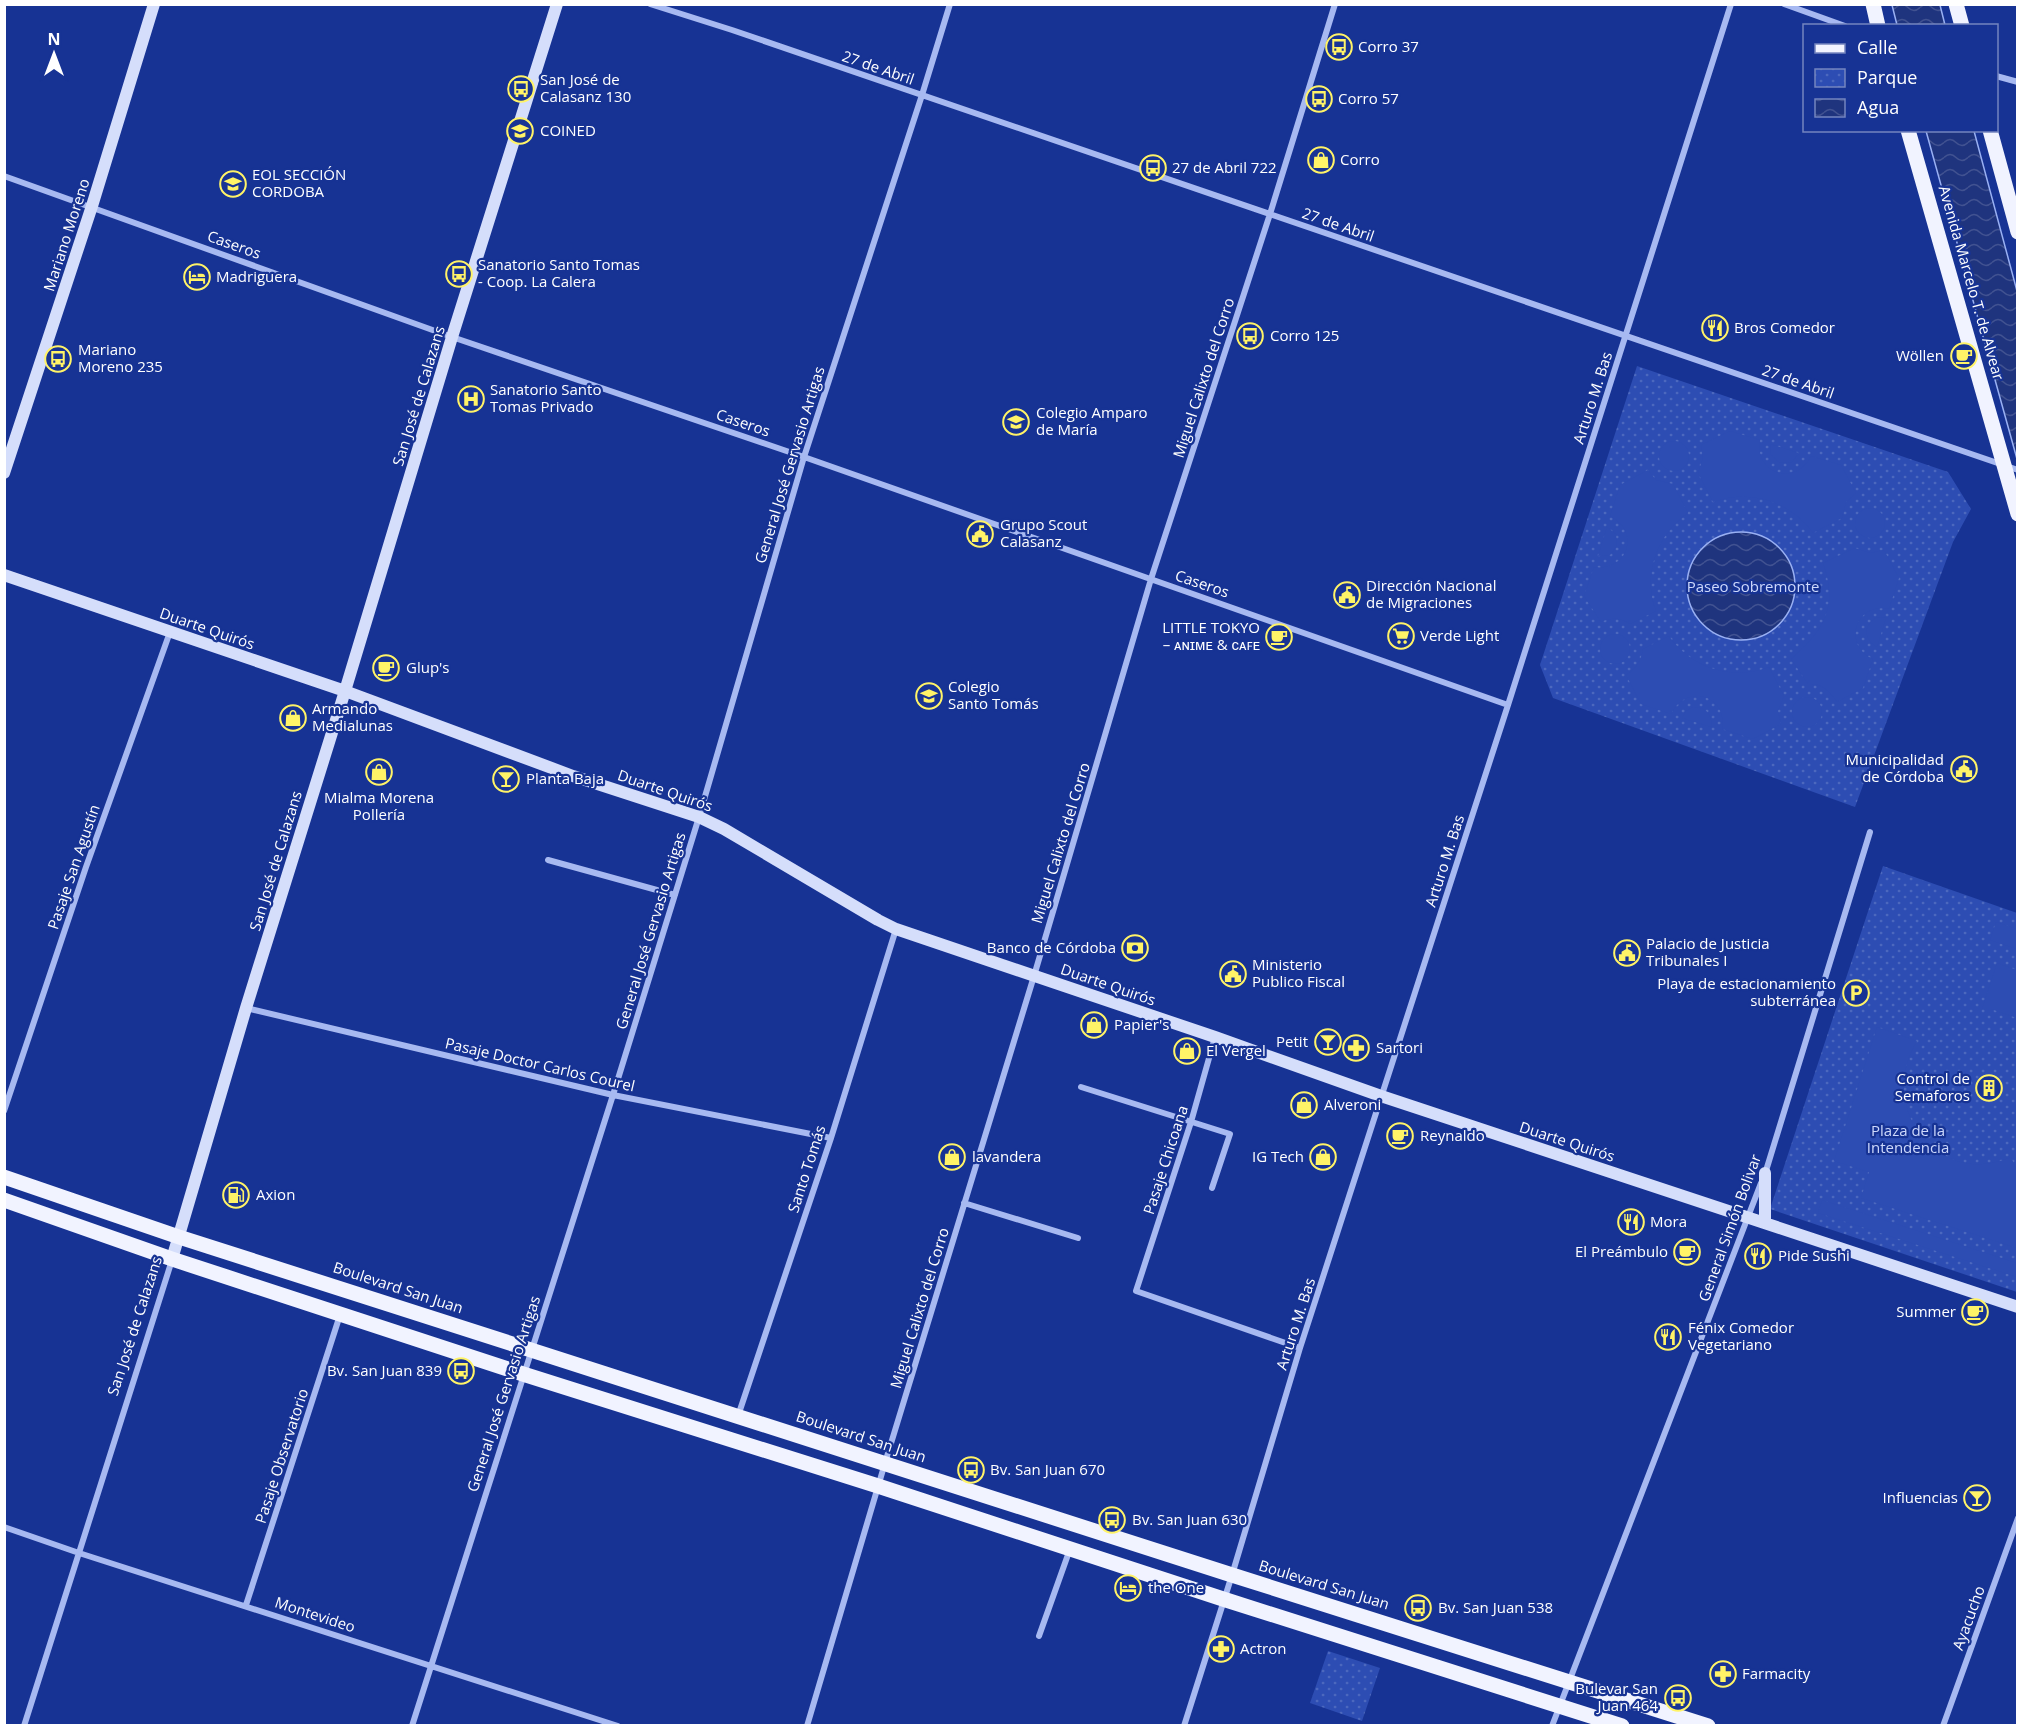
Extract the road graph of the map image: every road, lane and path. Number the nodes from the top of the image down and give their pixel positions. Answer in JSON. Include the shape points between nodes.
{"nodes":[{"id":1,"x":154,"y":4,"type":"edge"},
{"id":2,"x":557,"y":4,"type":"edge"},
{"id":3,"x":650,"y":4,"type":"edge"},
{"id":4,"x":950,"y":4,"type":"edge"},
{"id":5,"x":1335,"y":4,"type":"edge"},
{"id":6,"x":1731,"y":4,"type":"edge"},
{"id":7,"x":1784,"y":4,"type":"edge"},
{"id":8,"x":1873,"y":4,"type":"edge"},
{"id":9,"x":1956,"y":4,"type":"edge"},
{"id":10,"x":1839,"y":24,"type":"edge"},
{"id":11,"x":1878,"y":24,"type":"edge"},
{"id":12,"x":1961,"y":24,"type":"edge"},
{"id":13,"x":1998,"y":77,"type":"edge"},
{"id":14,"x":2018,"y":82,"type":"edge"},
{"id":15,"x":922,"y":95,"type":"junction"},
{"id":16,"x":1909,"y":132,"type":"edge"},
{"id":17,"x":1991,"y":132,"type":"edge"},
{"id":18,"x":4,"y":176,"type":"edge"},
{"id":19,"x":92,"y":206,"type":"junction"},
{"id":20,"x":1270,"y":214,"type":"junction"},
{"id":21,"x":2018,"y":232,"type":"edge"},
{"id":22,"x":1626,"y":336,"type":"junction"},
{"id":23,"x":452,"y":337,"type":"junction"},
{"id":24,"x":804,"y":457,"type":"junction"},
{"id":25,"x":2011,"y":467,"type":"edge"},
{"id":26,"x":4,"y":473,"type":"edge"},
{"id":27,"x":2018,"y":514,"type":"edge"},
{"id":28,"x":4,"y":575,"type":"edge"},
{"id":29,"x":1151,"y":579,"type":"junction"},
{"id":30,"x":170,"y":632,"type":"junction"},
{"id":31,"x":345,"y":691,"type":"junction"},
{"id":32,"x":1508,"y":705,"type":"junction"},
{"id":33,"x":699,"y":818,"type":"junction"},
{"id":34,"x":1870,"y":832,"type":"dead end"},
{"id":35,"x":548,"y":860,"type":"dead end"},
{"id":36,"x":675,"y":895,"type":"junction"},
{"id":37,"x":896,"y":929,"type":"junction"},
{"id":38,"x":1034,"y":976,"type":"junction"},
{"id":39,"x":246,"y":1008,"type":"junction"},
{"id":40,"x":1215,"y":1037,"type":"junction"},
{"id":41,"x":1081,"y":1087,"type":"dead end"},
{"id":42,"x":613,"y":1095,"type":"junction"},
{"id":43,"x":1381,"y":1096,"type":"junction"},
{"id":44,"x":4,"y":1111,"type":"edge"},
{"id":45,"x":1191,"y":1122,"type":"junction"},
{"id":46,"x":831,"y":1138,"type":"junction"},
{"id":47,"x":1765,"y":1173,"type":"junction"},
{"id":48,"x":4,"y":1177,"type":"edge"},
{"id":49,"x":1212,"y":1188,"type":"dead end"},
{"id":50,"x":4,"y":1200,"type":"edge"},
{"id":51,"x":964,"y":1203,"type":"junction"},
{"id":52,"x":1749,"y":1218,"type":"junction"},
{"id":53,"x":1765,"y":1223,"type":"junction"},
{"id":54,"x":179,"y":1237,"type":"junction"},
{"id":55,"x":1078,"y":1238,"type":"dead end"},
{"id":56,"x":172,"y":1259,"type":"junction"},
{"id":57,"x":2018,"y":1307,"type":"edge"},
{"id":58,"x":341,"y":1313,"type":"junction"},
{"id":59,"x":531,"y":1348,"type":"junction"},
{"id":60,"x":1300,"y":1348,"type":"junction"},
{"id":61,"x":523,"y":1374,"type":"junction"},
{"id":62,"x":738,"y":1416,"type":"junction"},
{"id":63,"x":885,"y":1463,"type":"junction"},
{"id":64,"x":878,"y":1486,"type":"junction"},
{"id":65,"x":2018,"y":1518,"type":"edge"},
{"id":66,"x":4,"y":1527,"type":"edge"},
{"id":67,"x":1070,"y":1549,"type":"junction"},
{"id":68,"x":79,"y":1553,"type":"junction"},
{"id":69,"x":1232,"y":1575,"type":"junction"},
{"id":70,"x":1223,"y":1599,"type":"junction"},
{"id":71,"x":246,"y":1605,"type":"junction"},
{"id":72,"x":1038,"y":1636,"type":"dead end"},
{"id":73,"x":431,"y":1664,"type":"junction"},
{"id":74,"x":1568,"y":1680,"type":"junction"},
{"id":75,"x":1559,"y":1705,"type":"junction"},
{"id":76,"x":24,"y":1725,"type":"edge"},
{"id":77,"x":412,"y":1725,"type":"edge"},
{"id":78,"x":618,"y":1725,"type":"edge"},
{"id":79,"x":807,"y":1725,"type":"edge"},
{"id":80,"x":1184,"y":1725,"type":"edge"},
{"id":81,"x":1551,"y":1725,"type":"edge"},
{"id":82,"x":1622,"y":1725,"type":"edge"},
{"id":83,"x":1708,"y":1725,"type":"edge"},
{"id":84,"x":1943,"y":1725,"type":"edge"}],
"edges":[{"from":1,"to":19,"type":"main road","name":"Mariano Moreno"},
{"from":2,"to":23,"type":"main road","name":"San José de Calazans"},
{"from":3,"to":15,"type":"street","name":"27 de Abril"},
{"from":4,"to":15,"type":"street","name":"General José Gervasio Artigas"},
{"from":5,"to":20,"type":"street","name":"Miguel Calixto del Corro"},
{"from":6,"to":22,"type":"street","name":"Arturo M. Bas"},
{"from":7,"to":10,"type":"street"},
{"from":8,"to":11,"type":"main road"},
{"from":9,"to":12,"type":"main road"},
{"from":13,"to":14,"type":"street"},
{"from":15,"to":20,"type":"street","name":"27 de Abril"},
{"from":15,"to":24,"type":"street","name":"General José Gervasio Artigas"},
{"from":16,"to":25,"type":"main road","name":"Avenida Marcelo T. de Alvear"},
{"from":17,"to":21,"type":"main road"},
{"from":18,"to":19,"type":"street","name":"Caseros"},
{"from":19,"to":23,"type":"street","name":"Caseros"},
{"from":19,"to":26,"type":"main road","name":"Mariano Moreno"},
{"from":20,"to":22,"type":"street","name":"27 de Abril"},
{"from":20,"to":29,"type":"street","name":"Miguel Calixto del Corro"},
{"from":22,"to":25,"type":"street","name":"27 de Abril"},
{"from":22,"to":32,"type":"street","name":"Arturo M. Bas"},
{"from":23,"to":24,"type":"street","name":"Caseros"},
{"from":23,"to":31,"type":"main road","name":"San José de Calazans"},
{"from":24,"to":29,"type":"street","name":"Caseros"},
{"from":24,"to":33,"type":"street","name":"General José Gervasio Artigas"},
{"from":25,"to":27,"type":"main road","name":"Avenida Marcelo T. de Alvear"},
{"from":28,"to":30,"type":"main road","name":"Duarte Quirós"},
{"from":29,"to":32,"type":"street","name":"Caseros"},
{"from":29,"to":38,"type":"street","name":"Miguel Calixto del Corro"},
{"from":30,"to":31,"type":"main road","name":"Duarte Quirós"},
{"from":30,"to":44,"type":"street","name":"Pasaje San Agustín"},
{"from":31,"to":33,"type":"main road","name":"Duarte Quirós","via":[[573,776]]},
{"from":31,"to":39,"type":"main road","name":"San José de Calazans"},
{"from":32,"to":43,"type":"street","name":"Arturo M. Bas"},
{"from":33,"to":36,"type":"street","name":"General José Gervasio Artigas"},
{"from":33,"to":37,"type":"main road","name":"Duarte Quirós"},
{"from":34,"to":47,"type":"street","name":"General Simón Bolivar"},
{"from":35,"to":36,"type":"street"},
{"from":36,"to":42,"type":"street","name":"General José Gervasio Artigas"},
{"from":37,"to":38,"type":"main road","name":"Duarte Quirós"},
{"from":37,"to":46,"type":"street","name":"Santo Tomás"},
{"from":38,"to":40,"type":"main road","name":"Duarte Quirós"},
{"from":38,"to":51,"type":"street","name":"Miguel Calixto del Corro"},
{"from":39,"to":42,"type":"street","name":"Pasaje Doctor Carlos Courel"},
{"from":39,"to":54,"type":"main road","name":"San José de Calazans"},
{"from":40,"to":43,"type":"main road","name":"Duarte Quirós"},
{"from":40,"to":45,"type":"street","name":"Pasaje Chicoana"},
{"from":41,"to":45,"type":"street"},
{"from":42,"to":46,"type":"street","name":"Pasaje Doctor Carlos Courel"},
{"from":42,"to":59,"type":"street","name":"General José Gervasio Artigas"},
{"from":43,"to":52,"type":"main road","name":"Duarte Quirós"},
{"from":43,"to":60,"type":"street","name":"Arturo M. Bas"},
{"from":45,"to":49,"type":"street","via":[[1230,1134]]},
{"from":45,"to":60,"type":"street","name":"Pasaje Chicoana","via":[[1136,1291]]},
{"from":46,"to":62,"type":"street","name":"Santo Tomás"},
{"from":47,"to":52,"type":"street","name":"General Simón Bolivar"},
{"from":47,"to":53,"type":"main road"},
{"from":48,"to":54,"type":"main road","name":"Boulevard San Juan"},
{"from":50,"to":56,"type":"main road"},
{"from":51,"to":55,"type":"street"},
{"from":51,"to":63,"type":"street","name":"Miguel Calixto del Corro"},
{"from":52,"to":53,"type":"main road","name":"Duarte Quirós"},
{"from":52,"to":74,"type":"street","name":"General Simón Bolivar"},
{"from":53,"to":57,"type":"main road","name":"Duarte Quirós"},
{"from":54,"to":56,"type":"main road","name":"San José de Calazans"},
{"from":54,"to":59,"type":"main road","name":"Boulevard San Juan"},
{"from":56,"to":58,"type":"main road"},
{"from":56,"to":68,"type":"street","name":"San José de Calazans"},
{"from":58,"to":61,"type":"main road"},
{"from":58,"to":71,"type":"street","name":"Pasaje Observatorio"},
{"from":59,"to":61,"type":"street","name":"General José Gervasio Artigas"},
{"from":59,"to":62,"type":"main road","name":"Boulevard San Juan"},
{"from":60,"to":69,"type":"street","name":"Arturo M. Bas"},
{"from":61,"to":64,"type":"main road"},
{"from":61,"to":73,"type":"street","name":"General José Gervasio Artigas"},
{"from":62,"to":63,"type":"main road","name":"Boulevard San Juan"},
{"from":63,"to":64,"type":"street","name":"Miguel Calixto del Corro"},
{"from":63,"to":69,"type":"main road","name":"Boulevard San Juan"},
{"from":64,"to":67,"type":"main road"},
{"from":64,"to":79,"type":"street","name":"Miguel Calixto del Corro"},
{"from":65,"to":84,"type":"street","name":"Ayacucho"},
{"from":66,"to":68,"type":"street","name":"Montevideo"},
{"from":67,"to":70,"type":"main road"},
{"from":67,"to":72,"type":"street"},
{"from":68,"to":71,"type":"street","name":"Montevideo"},
{"from":68,"to":76,"type":"street","name":"San José de Calazans"},
{"from":69,"to":70,"type":"street","name":"Arturo M. Bas"},
{"from":69,"to":74,"type":"main road","name":"Boulevard San Juan"},
{"from":70,"to":75,"type":"main road"},
{"from":70,"to":80,"type":"street","name":"Arturo M. Bas"},
{"from":71,"to":73,"type":"street","name":"Montevideo"},
{"from":73,"to":77,"type":"street","name":"General José Gervasio Artigas"},
{"from":73,"to":78,"type":"street","name":"Montevideo"},
{"from":74,"to":75,"type":"street","name":"General Simón Bolivar"},
{"from":74,"to":83,"type":"main road","name":"Boulevard San Juan"},
{"from":75,"to":81,"type":"street","name":"General Simón Bolivar"},
{"from":75,"to":82,"type":"main road"}]}
